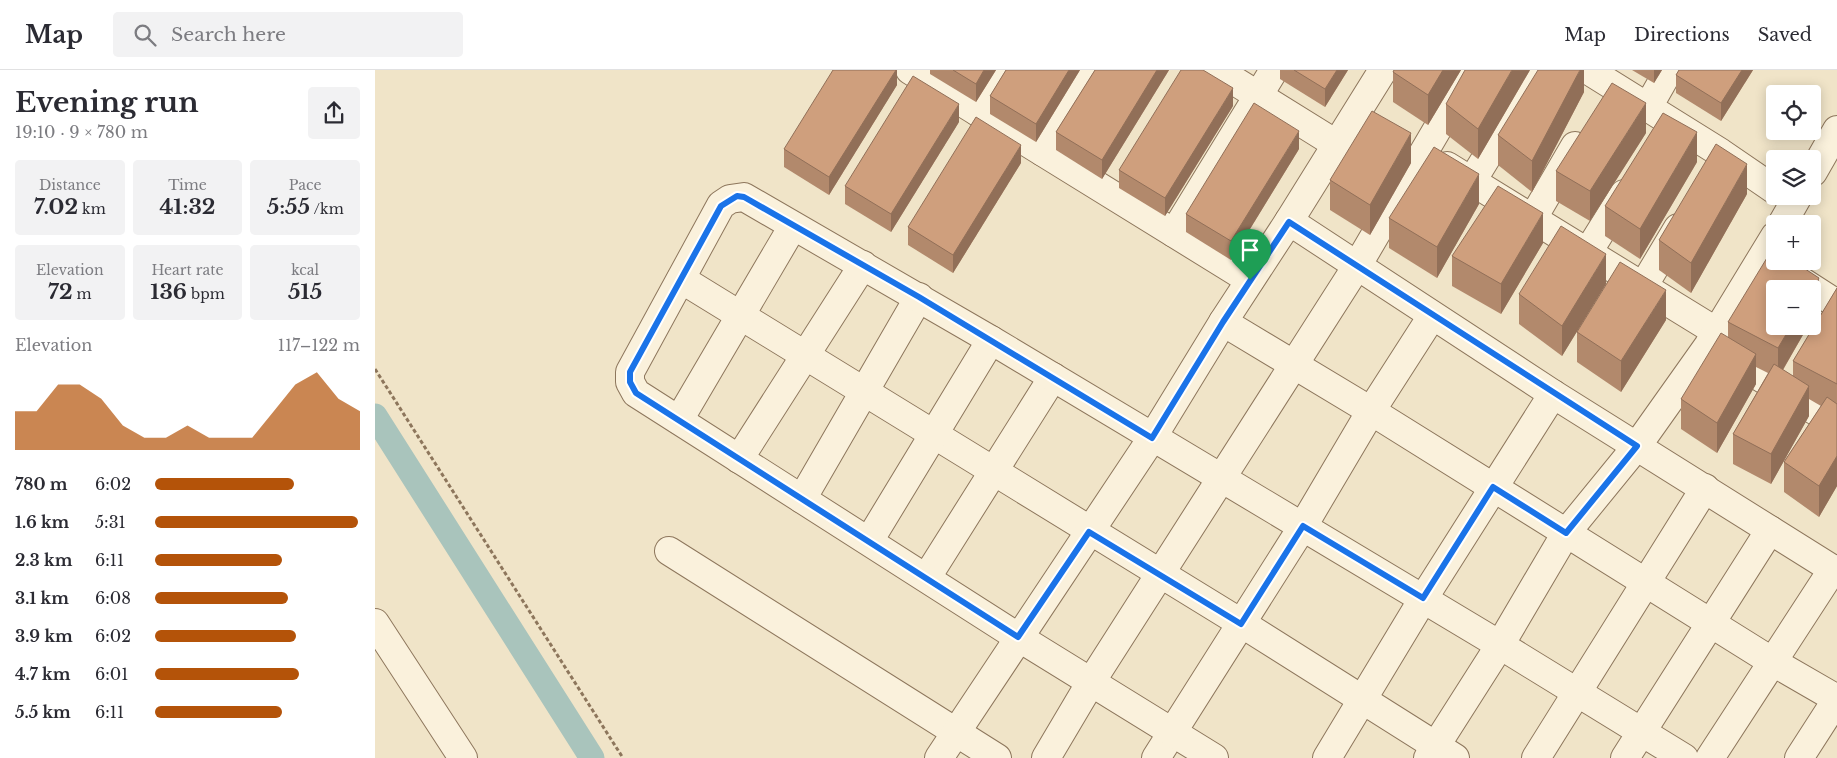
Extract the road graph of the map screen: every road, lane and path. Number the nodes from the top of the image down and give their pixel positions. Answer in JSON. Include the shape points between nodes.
{"nodes":[{"id":1,"x":910,"y":70,"type":"edge"},
{"id":2,"x":1005,"y":70,"type":"edge"},
{"id":3,"x":1094,"y":70,"type":"edge"},
{"id":4,"x":1217,"y":70,"type":"edge"},
{"id":5,"x":1274,"y":70,"type":"edge"},
{"id":6,"x":1383,"y":70,"type":"edge"},
{"id":7,"x":1472,"y":70,"type":"edge"},
{"id":8,"x":1540,"y":70,"type":"edge"},
{"id":9,"x":1588,"y":70,"type":"edge"},
{"id":10,"x":1669,"y":70,"type":"edge"},
{"id":11,"x":1612,"y":85,"type":"junction"},
{"id":12,"x":1259,"y":96,"type":"junction"},
{"id":13,"x":1356,"y":111,"type":"junction"},
{"id":14,"x":978,"y":112,"type":"junction"},
{"id":15,"x":1659,"y":114,"type":"junction"},
{"id":16,"x":1837,"y":130,"type":"edge"},
{"id":17,"x":1336,"y":144,"type":"junction"},
{"id":18,"x":1655,"y":145,"type":"edge"},
{"id":19,"x":1043,"y":152,"type":"junction"},
{"id":20,"x":1424,"y":152,"type":"junction"},
{"id":21,"x":1721,"y":153,"type":"junction"},
{"id":22,"x":1821,"y":158,"type":"edge"},
{"id":23,"x":1123,"y":168,"type":"edge"},
{"id":24,"x":1639,"y":170,"type":"edge"},
{"id":25,"x":1707,"y":178,"type":"edge"},
{"id":26,"x":1472,"y":181,"type":"junction"},
{"id":27,"x":1766,"y":186,"type":"edge"},
{"id":28,"x":1108,"y":192,"type":"junction"},
{"id":29,"x":1693,"y":202,"type":"edge"},
{"id":30,"x":1533,"y":218,"type":"junction"},
{"id":31,"x":1289,"y":222,"type":"junction"},
{"id":32,"x":793,"y":226,"type":"junction"},
{"id":33,"x":1174,"y":233,"type":"junction"},
{"id":34,"x":1766,"y":251,"type":"edge"},
{"id":35,"x":1588,"y":252,"type":"junction"},
{"id":36,"x":863,"y":265,"type":"junction"},
{"id":37,"x":1357,"y":266,"type":"junction"},
{"id":38,"x":1797,"y":270,"type":"edge"},
{"id":39,"x":681,"y":279,"type":"junction"},
{"id":40,"x":1250,"y":280,"type":"junction"},
{"id":41,"x":1644,"y":285,"type":"junction"},
{"id":42,"x":919,"y":297,"type":"junction"},
{"id":43,"x":1837,"y":304,"type":"edge"},
{"id":44,"x":741,"y":316,"type":"junction"},
{"id":45,"x":1432,"y":316,"type":"junction"},
{"id":46,"x":1223,"y":322,"type":"junction"},
{"id":47,"x":1713,"y":339,"type":"junction"},
{"id":48,"x":991,"y":340,"type":"junction"},
{"id":49,"x":804,"y":355,"type":"junction"},
{"id":50,"x":1293,"y":364,"type":"junction"},
{"id":51,"x":375,"y":369,"type":"edge"},
{"id":52,"x":1053,"y":377,"type":"junction"},
{"id":53,"x":864,"y":392,"type":"junction"},
{"id":54,"x":1553,"y":394,"type":"junction"},
{"id":55,"x":1371,"y":411,"type":"junction"},
{"id":56,"x":679,"y":420,"type":"junction"},
{"id":57,"x":1837,"y":424,"type":"edge"},
{"id":58,"x":933,"y":434,"type":"junction"},
{"id":59,"x":1152,"y":438,"type":"junction"},
{"id":60,"x":1637,"y":446,"type":"junction"},
{"id":61,"x":739,"y":459,"type":"junction"},
{"id":62,"x":994,"y":473,"type":"junction"},
{"id":63,"x":1223,"y":479,"type":"junction"},
{"id":64,"x":1493,"y":487,"type":"junction"},
{"id":65,"x":1705,"y":488,"type":"junction"},
{"id":66,"x":801,"y":499,"type":"junction"},
{"id":67,"x":1303,"y":526,"type":"junction"},
{"id":68,"x":1770,"y":530,"type":"junction"},
{"id":69,"x":1089,"y":532,"type":"junction"},
{"id":70,"x":1566,"y":533,"type":"junction"},
{"id":71,"x":869,"y":541,"type":"junction"},
{"id":72,"x":669,"y":551,"type":"dead end"},
{"id":73,"x":1835,"y":571,"type":"edge"},
{"id":74,"x":1160,"y":574,"type":"junction"},
{"id":75,"x":927,"y":577,"type":"junction"},
{"id":76,"x":1646,"y":582,"type":"junction"},
{"id":77,"x":1423,"y":598,"type":"junction"},
{"id":78,"x":375,"y":622,"type":"edge"},
{"id":79,"x":1712,"y":622,"type":"junction"},
{"id":80,"x":1241,"y":624,"type":"junction"},
{"id":81,"x":1018,"y":637,"type":"junction"},
{"id":82,"x":1500,"y":645,"type":"junction"},
{"id":83,"x":1773,"y":662,"type":"junction"},
{"id":84,"x":1091,"y":682,"type":"junction"},
{"id":85,"x":1575,"y":693,"type":"junction"},
{"id":86,"x":1363,"y":699,"type":"junction"},
{"id":87,"x":1837,"y":699,"type":"edge"},
{"id":88,"x":956,"y":732,"type":"junction"},
{"id":89,"x":1172,"y":732,"type":"junction"},
{"id":90,"x":1641,"y":733,"type":"junction"},
{"id":91,"x":1439,"y":754,"type":"edge"},
{"id":92,"x":463,"y":758,"type":"edge"},
{"id":93,"x":623,"y":758,"type":"edge"},
{"id":94,"x":939,"y":758,"type":"edge"},
{"id":95,"x":997,"y":758,"type":"edge"},
{"id":96,"x":1046,"y":758,"type":"edge"},
{"id":97,"x":1156,"y":758,"type":"edge"},
{"id":98,"x":1214,"y":758,"type":"edge"},
{"id":99,"x":1327,"y":758,"type":"edge"},
{"id":100,"x":1536,"y":758,"type":"edge"},
{"id":101,"x":1625,"y":758,"type":"edge"},
{"id":102,"x":1684,"y":758,"type":"edge"},
{"id":103,"x":1711,"y":758,"type":"edge"},
{"id":104,"x":1799,"y":758,"type":"edge"}],
"edges":[{"from":1,"to":14,"type":"street"},
{"from":2,"to":14,"type":"street"},
{"from":3,"to":19,"type":"street"},
{"from":4,"to":12,"type":"street"},
{"from":5,"to":12,"type":"street"},
{"from":6,"to":13,"type":"street"},
{"from":7,"to":20,"type":"street"},
{"from":8,"to":26,"type":"street"},
{"from":9,"to":11,"type":"street"},
{"from":10,"to":15,"type":"street"},
{"from":11,"to":15,"type":"street"},
{"from":11,"to":30,"type":"street"},
{"from":12,"to":17,"type":"street"},
{"from":12,"to":33,"type":"street"},
{"from":13,"to":17,"type":"street"},
{"from":13,"to":20,"type":"street"},
{"from":14,"to":19,"type":"street"},
{"from":15,"to":18,"type":"street"},
{"from":15,"to":21,"type":"street"},
{"from":16,"to":22,"type":"street"},
{"from":17,"to":31,"type":"street"},
{"from":19,"to":28,"type":"street"},
{"from":20,"to":26,"type":"street"},
{"from":20,"to":37,"type":"street"},
{"from":21,"to":25,"type":"street"},
{"from":21,"to":27,"type":"street"},
{"from":23,"to":28,"type":"street"},
{"from":24,"to":35,"type":"street"},
{"from":26,"to":30,"type":"street"},
{"from":28,"to":33,"type":"street"},
{"from":29,"to":41,"type":"street"},
{"from":30,"to":35,"type":"street"},
{"from":31,"to":37,"type":"street"},
{"from":31,"to":40,"type":"street"},
{"from":32,"to":36,"type":"street"},
{"from":32,"to":39,"type":"street","via":[[744,197],[730,199],[721,206]]},
{"from":32,"to":44,"type":"street"},
{"from":33,"to":40,"type":"street"},
{"from":34,"to":47,"type":"street"},
{"from":35,"to":41,"type":"street"},
{"from":36,"to":42,"type":"street"},
{"from":36,"to":49,"type":"street"},
{"from":37,"to":45,"type":"street"},
{"from":37,"to":50,"type":"street"},
{"from":38,"to":43,"type":"street"},
{"from":39,"to":44,"type":"street"},
{"from":39,"to":56,"type":"street","via":[[630,372],[630,382],[636,393]]},
{"from":40,"to":46,"type":"street"},
{"from":41,"to":47,"type":"street"},
{"from":42,"to":48,"type":"street"},
{"from":42,"to":53,"type":"street"},
{"from":44,"to":49,"type":"street"},
{"from":44,"to":56,"type":"street"},
{"from":45,"to":54,"type":"street"},
{"from":45,"to":55,"type":"street"},
{"from":46,"to":50,"type":"street"},
{"from":46,"to":59,"type":"street"},
{"from":47,"to":57,"type":"street"},
{"from":47,"to":60,"type":"street"},
{"from":48,"to":52,"type":"street"},
{"from":48,"to":58,"type":"street"},
{"from":49,"to":53,"type":"street"},
{"from":49,"to":61,"type":"street"},
{"from":50,"to":55,"type":"street"},
{"from":50,"to":63,"type":"street"},
{"from":51,"to":93,"type":"path"},
{"from":52,"to":59,"type":"street"},
{"from":52,"to":62,"type":"street"},
{"from":53,"to":58,"type":"street"},
{"from":53,"to":66,"type":"street"},
{"from":54,"to":60,"type":"street"},
{"from":54,"to":64,"type":"street"},
{"from":55,"to":64,"type":"street"},
{"from":55,"to":67,"type":"street"},
{"from":56,"to":61,"type":"street"},
{"from":58,"to":62,"type":"street"},
{"from":58,"to":71,"type":"street"},
{"from":59,"to":63,"type":"street"},
{"from":59,"to":69,"type":"street"},
{"from":60,"to":65,"type":"street"},
{"from":60,"to":70,"type":"street"},
{"from":61,"to":66,"type":"street"},
{"from":62,"to":69,"type":"street"},
{"from":62,"to":75,"type":"street"},
{"from":63,"to":67,"type":"street"},
{"from":63,"to":74,"type":"street"},
{"from":64,"to":70,"type":"street"},
{"from":64,"to":77,"type":"street"},
{"from":65,"to":68,"type":"street"},
{"from":65,"to":76,"type":"street"},
{"from":66,"to":71,"type":"street"},
{"from":67,"to":77,"type":"street"},
{"from":67,"to":80,"type":"street"},
{"from":68,"to":73,"type":"street"},
{"from":68,"to":79,"type":"street"},
{"from":69,"to":74,"type":"street"},
{"from":69,"to":81,"type":"street"},
{"from":70,"to":76,"type":"street"},
{"from":70,"to":82,"type":"street"},
{"from":71,"to":75,"type":"street"},
{"from":72,"to":88,"type":"street"},
{"from":73,"to":83,"type":"street"},
{"from":74,"to":80,"type":"street"},
{"from":74,"to":84,"type":"street"},
{"from":75,"to":81,"type":"street"},
{"from":76,"to":79,"type":"street"},
{"from":76,"to":85,"type":"street"},
{"from":77,"to":82,"type":"street"},
{"from":77,"to":86,"type":"street"},
{"from":78,"to":92,"type":"street"},
{"from":79,"to":83,"type":"street"},
{"from":79,"to":90,"type":"street"},
{"from":80,"to":86,"type":"street"},
{"from":80,"to":89,"type":"street"},
{"from":81,"to":84,"type":"street"},
{"from":81,"to":88,"type":"street"},
{"from":82,"to":85,"type":"street"},
{"from":82,"to":91,"type":"street"},
{"from":83,"to":87,"type":"street"},
{"from":83,"to":103,"type":"street"},
{"from":84,"to":89,"type":"street"},
{"from":84,"to":96,"type":"street"},
{"from":85,"to":90,"type":"street"},
{"from":85,"to":100,"type":"street"},
{"from":86,"to":91,"type":"street"},
{"from":86,"to":99,"type":"street"},
{"from":87,"to":104,"type":"street"},
{"from":88,"to":94,"type":"street"},
{"from":88,"to":95,"type":"street"},
{"from":89,"to":97,"type":"street"},
{"from":89,"to":98,"type":"street"},
{"from":90,"to":101,"type":"street"},
{"from":90,"to":102,"type":"street"}]}
